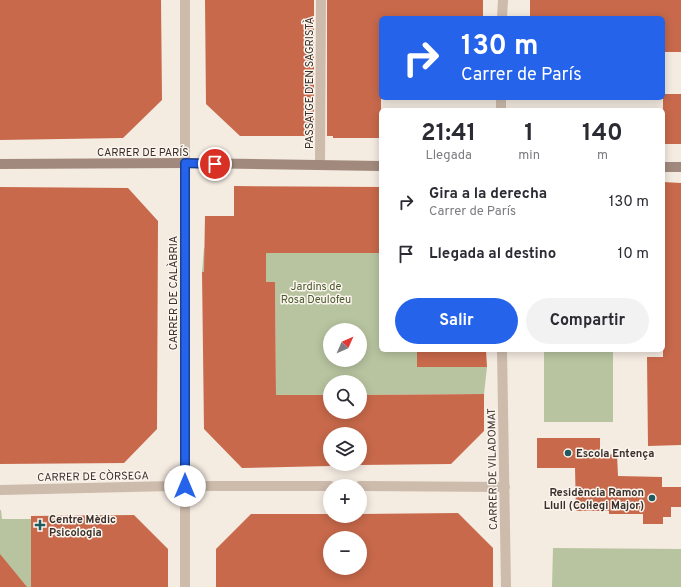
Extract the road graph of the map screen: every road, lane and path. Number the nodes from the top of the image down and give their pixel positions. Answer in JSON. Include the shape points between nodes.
{"nodes":[{"id":1,"x":185,"y":0,"type":"edge"},
{"id":2,"x":321,"y":0,"type":"edge"},
{"id":3,"x":503,"y":0,"type":"edge"},
{"id":4,"x":502,"y":16,"type":"edge"},
{"id":5,"x":185,"y":163,"type":"junction"},
{"id":6,"x":0,"y":164,"type":"edge"},
{"id":7,"x":320,"y":165,"type":"junction"},
{"id":8,"x":379,"y":166,"type":"edge"},
{"id":9,"x":665,"y":167,"type":"edge"},
{"id":10,"x":681,"y":167,"type":"edge"},
{"id":11,"x":502,"y":352,"type":"edge"},
{"id":12,"x":185,"y":486,"type":"junction"},
{"id":13,"x":323,"y":486,"type":"edge"},
{"id":14,"x":367,"y":486,"type":"edge"},
{"id":15,"x":505,"y":487,"type":"junction"},
{"id":16,"x":0,"y":490,"type":"edge"},
{"id":17,"x":184,"y":587,"type":"edge"},
{"id":18,"x":506,"y":587,"type":"edge"}],
"edges":[{"from":1,"to":5,"type":"street","name":"CARRER DE CALÀBRIA"},
{"from":2,"to":7,"type":"street","name":"PASSATGE D'EN SAGRISTÀ"},
{"from":3,"to":4,"type":"street"},
{"from":5,"to":6,"type":"main road","name":"CARRER DE PARÍS"},
{"from":5,"to":7,"type":"main road","name":"CARRER DE PARÍS"},
{"from":5,"to":12,"type":"street","name":"CARRER DE CALÀBRIA"},
{"from":7,"to":8,"type":"main road","name":"CARRER DE PARÍS"},
{"from":9,"to":10,"type":"main road"},
{"from":11,"to":15,"type":"street","name":"CARRER DE VILADOMAT"},
{"from":12,"to":13,"type":"street","name":"CARRER DE CÒRSEGA"},
{"from":12,"to":16,"type":"street","name":"CARRER DE CÒRSEGA"},
{"from":12,"to":17,"type":"street","name":"CARRER DE CALÀBRIA"},
{"from":14,"to":15,"type":"street"},
{"from":15,"to":18,"type":"street","name":"CARRER DE VILADOMAT"}]}
